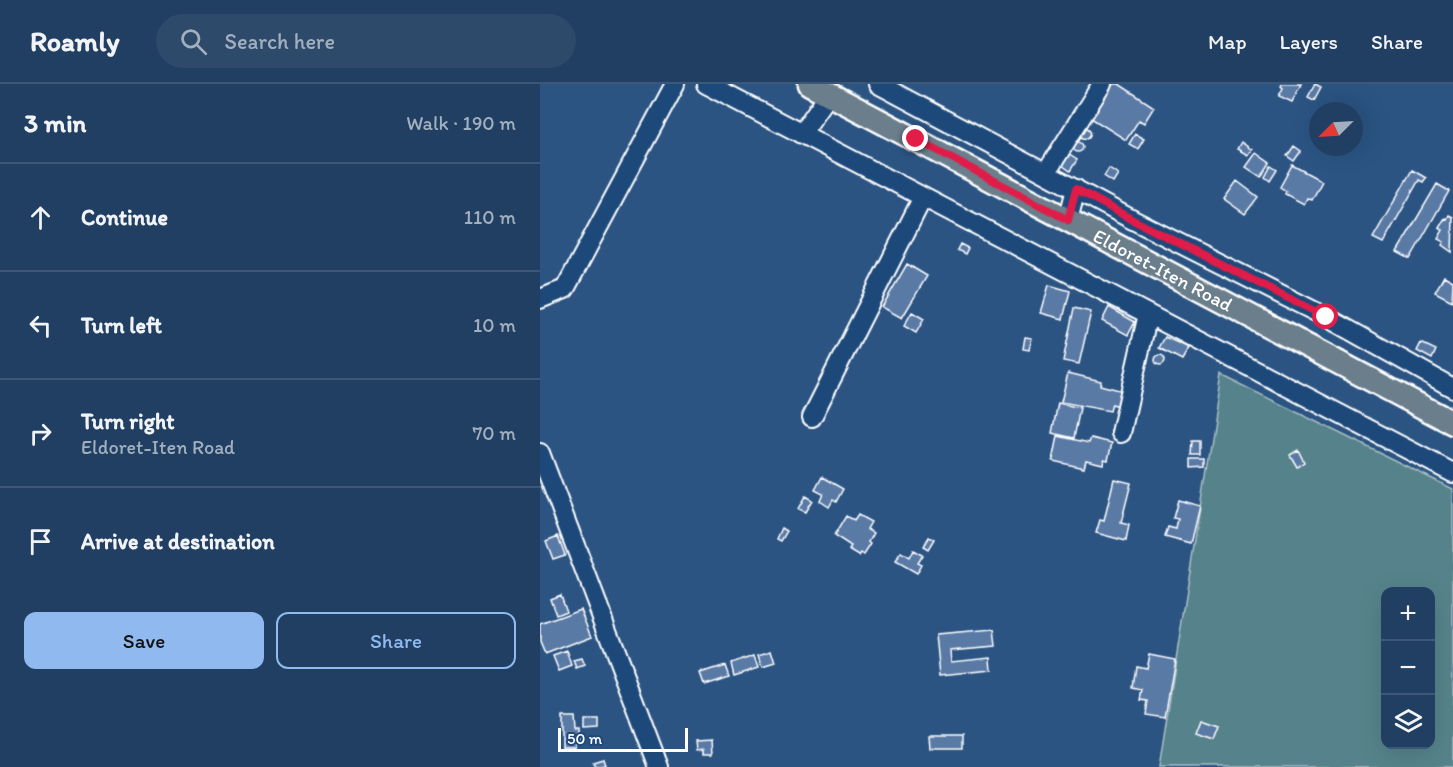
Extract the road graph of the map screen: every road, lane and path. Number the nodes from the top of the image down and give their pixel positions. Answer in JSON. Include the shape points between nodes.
{"nodes":[{"id":1,"x":675,"y":84,"type":"edge"},
{"id":2,"x":706,"y":84,"type":"edge"},
{"id":3,"x":877,"y":84,"type":"edge"},
{"id":4,"x":1102,"y":84,"type":"edge"},
{"id":5,"x":819,"y":89,"type":"edge"},
{"id":6,"x":873,"y":117,"type":"junction"},
{"id":7,"x":801,"y":134,"type":"junction"},
{"id":8,"x":1046,"y":173,"type":"junction"},
{"id":9,"x":1076,"y":189,"type":"junction"},
{"id":10,"x":923,"y":197,"type":"junction"},
{"id":11,"x":1068,"y":220,"type":"junction"},
{"id":12,"x":540,"y":299,"type":"edge"},
{"id":13,"x":1148,"y":314,"type":"junction"},
{"id":14,"x":1453,"y":388,"type":"edge"},
{"id":15,"x":813,"y":417,"type":"dead end"},
{"id":16,"x":1453,"y":423,"type":"edge"},
{"id":17,"x":1121,"y":433,"type":"dead end"},
{"id":18,"x":540,"y":453,"type":"edge"},
{"id":19,"x":1453,"y":473,"type":"edge"},
{"id":20,"x":659,"y":767,"type":"edge"}],
"edges":[{"from":1,"to":12,"type":"street","via":[[565,289]]},
{"from":2,"to":7,"type":"street"},
{"from":3,"to":6,"type":"street"},
{"from":3,"to":8,"type":"street"},
{"from":4,"to":8,"type":"street"},
{"from":5,"to":6,"type":"main road","name":"Eldoret-Iten Road"},
{"from":5,"to":7,"type":"street"},
{"from":6,"to":11,"type":"main road","name":"Eldoret-Iten Road"},
{"from":7,"to":10,"type":"street"},
{"from":8,"to":9,"type":"street"},
{"from":9,"to":11,"type":"street"},
{"from":9,"to":14,"type":"street","via":[[1326,317]]},
{"from":10,"to":13,"type":"street"},
{"from":10,"to":15,"type":"street"},
{"from":11,"to":16,"type":"main road","name":"Eldoret-Iten Road"},
{"from":13,"to":17,"type":"street"},
{"from":13,"to":19,"type":"street"},
{"from":18,"to":20,"type":"street"}]}
